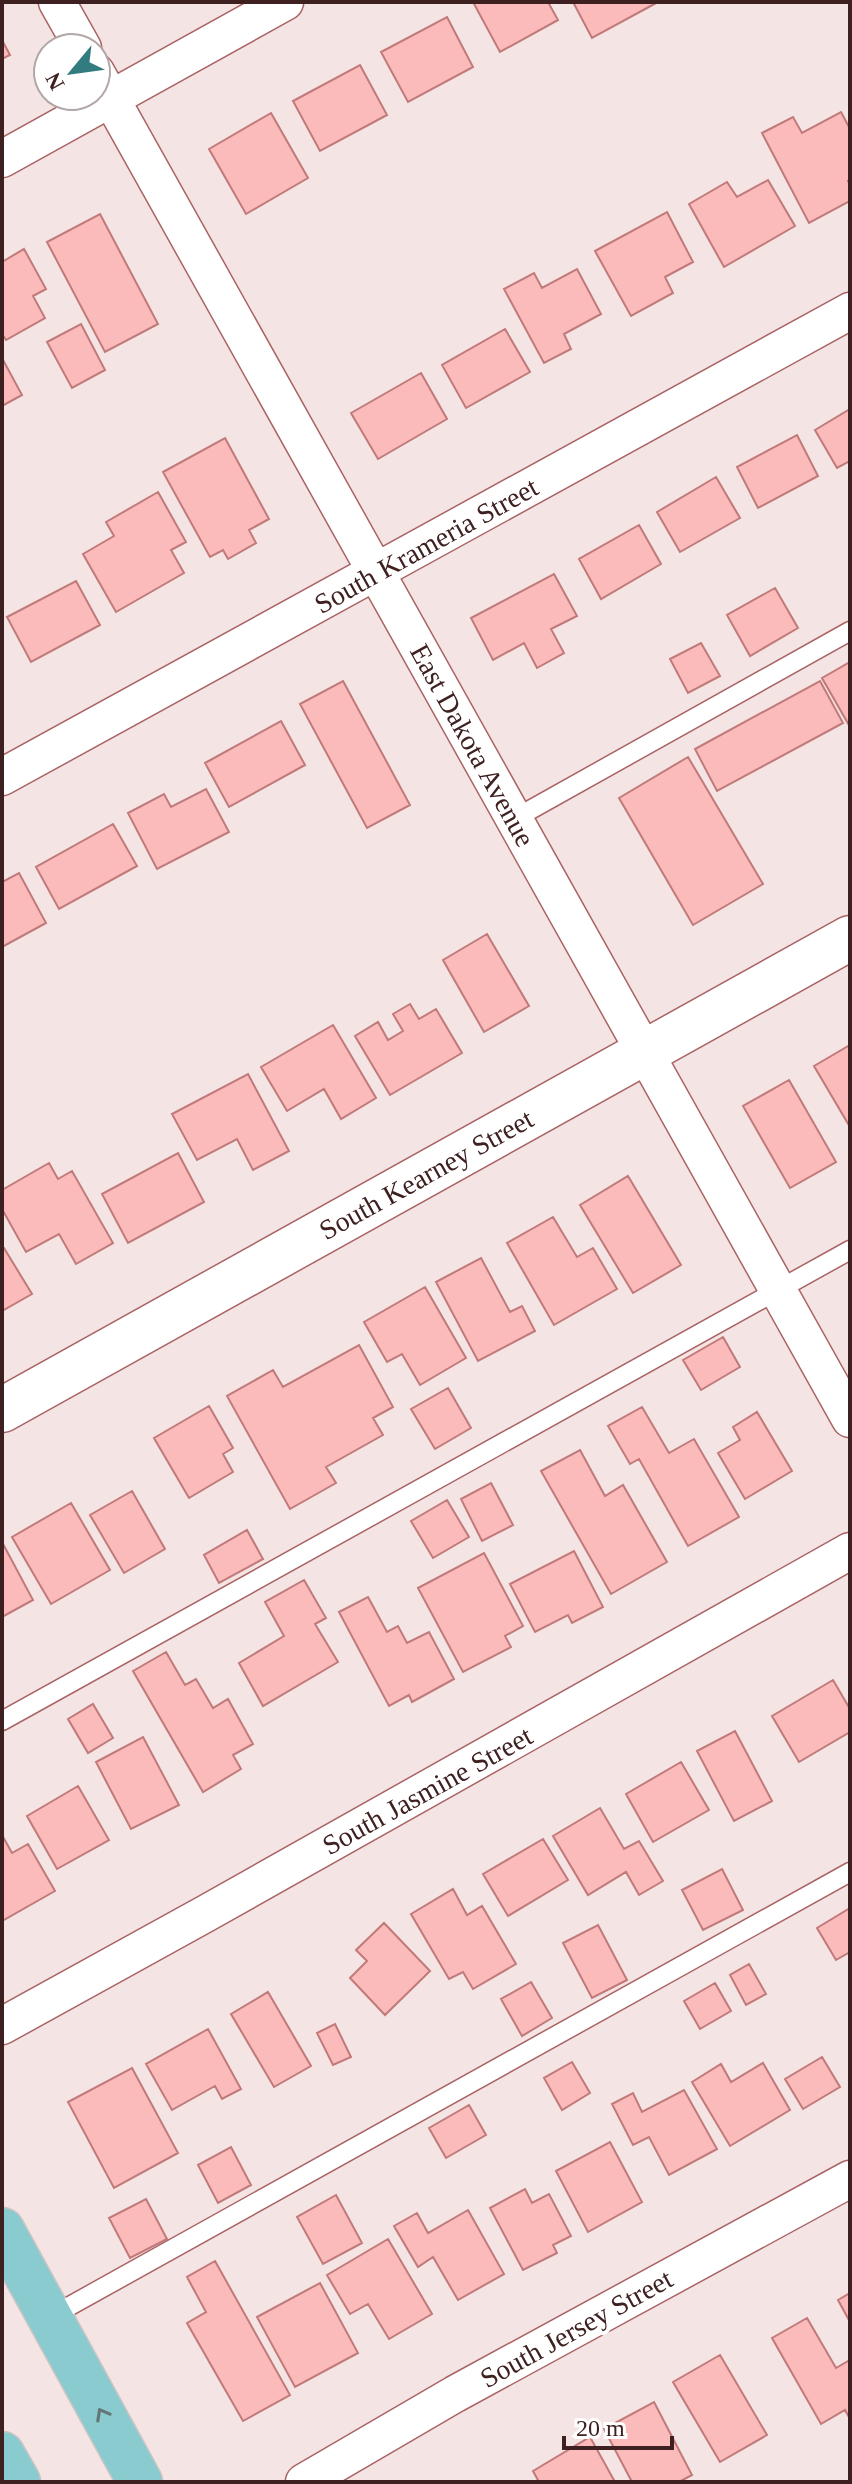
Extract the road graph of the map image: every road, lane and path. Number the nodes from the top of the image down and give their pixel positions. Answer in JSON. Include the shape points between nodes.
{"nodes":[{"id":1,"x":57,"y":2,"type":"edge"},
{"id":2,"x":285,"y":2,"type":"edge"},
{"id":3,"x":74,"y":32,"type":"edge"},
{"id":4,"x":112,"y":82,"type":"edge"},
{"id":5,"x":112,"y":102,"type":"edge"},
{"id":6,"x":67,"y":112,"type":"edge"},
{"id":7,"x":2,"y":159,"type":"edge"},
{"id":8,"x":850,"y":311,"type":"edge"},
{"id":9,"x":377,"y":572,"type":"junction"},
{"id":10,"x":850,"y":631,"type":"edge"},
{"id":11,"x":2,"y":777,"type":"edge"},
{"id":12,"x":514,"y":819,"type":"junction"},
{"id":13,"x":850,"y":938,"type":"edge"},
{"id":14,"x":644,"y":1053,"type":"junction"},
{"id":15,"x":850,"y":1250,"type":"edge"},
{"id":16,"x":778,"y":1290,"type":"junction"},
{"id":17,"x":2,"y":1410,"type":"edge"},
{"id":18,"x":850,"y":1419,"type":"edge"},
{"id":19,"x":850,"y":1551,"type":"edge"},
{"id":20,"x":2,"y":1721,"type":"edge"},
{"id":21,"x":850,"y":1872,"type":"edge"},
{"id":22,"x":2,"y":2026,"type":"edge"},
{"id":23,"x":850,"y":2179,"type":"edge"},
{"id":24,"x":2,"y":2230,"type":"edge"},
{"id":25,"x":50,"y":2317,"type":"junction"},
{"id":26,"x":2,"y":2454,"type":"edge"},
{"id":27,"x":18,"y":2482,"type":"edge"},
{"id":28,"x":140,"y":2482,"type":"edge"},
{"id":29,"x":304,"y":2482,"type":"edge"}],
"edges":[{"from":1,"to":3,"type":"street"},
{"from":2,"to":4,"type":"street"},
{"from":5,"to":9,"type":"street","name":"East Dakota Avenue"},
{"from":6,"to":7,"type":"street"},
{"from":8,"to":9,"type":"street","name":"South Krameria Street"},
{"from":9,"to":11,"type":"street","name":"South Krameria Street"},
{"from":9,"to":12,"type":"street","name":"East Dakota Avenue"},
{"from":10,"to":12,"type":"lane"},
{"from":12,"to":14,"type":"street","name":"East Dakota Avenue"},
{"from":13,"to":14,"type":"street","name":"South Kearney Street"},
{"from":14,"to":16,"type":"street","name":"East Dakota Avenue"},
{"from":14,"to":17,"type":"street","name":"South Kearney Street"},
{"from":15,"to":16,"type":"lane"},
{"from":16,"to":18,"type":"street","name":"East Dakota Avenue"},
{"from":16,"to":20,"type":"lane"},
{"from":19,"to":22,"type":"street","name":"South Jasmine Street"},
{"from":21,"to":25,"type":"lane"},
{"from":23,"to":29,"type":"street","name":"South Jersey Street"},
{"from":24,"to":25,"type":"main road"},
{"from":28,"to":25,"type":"main road","one_way":true},
{"from":26,"to":27,"type":"main road"}]}
